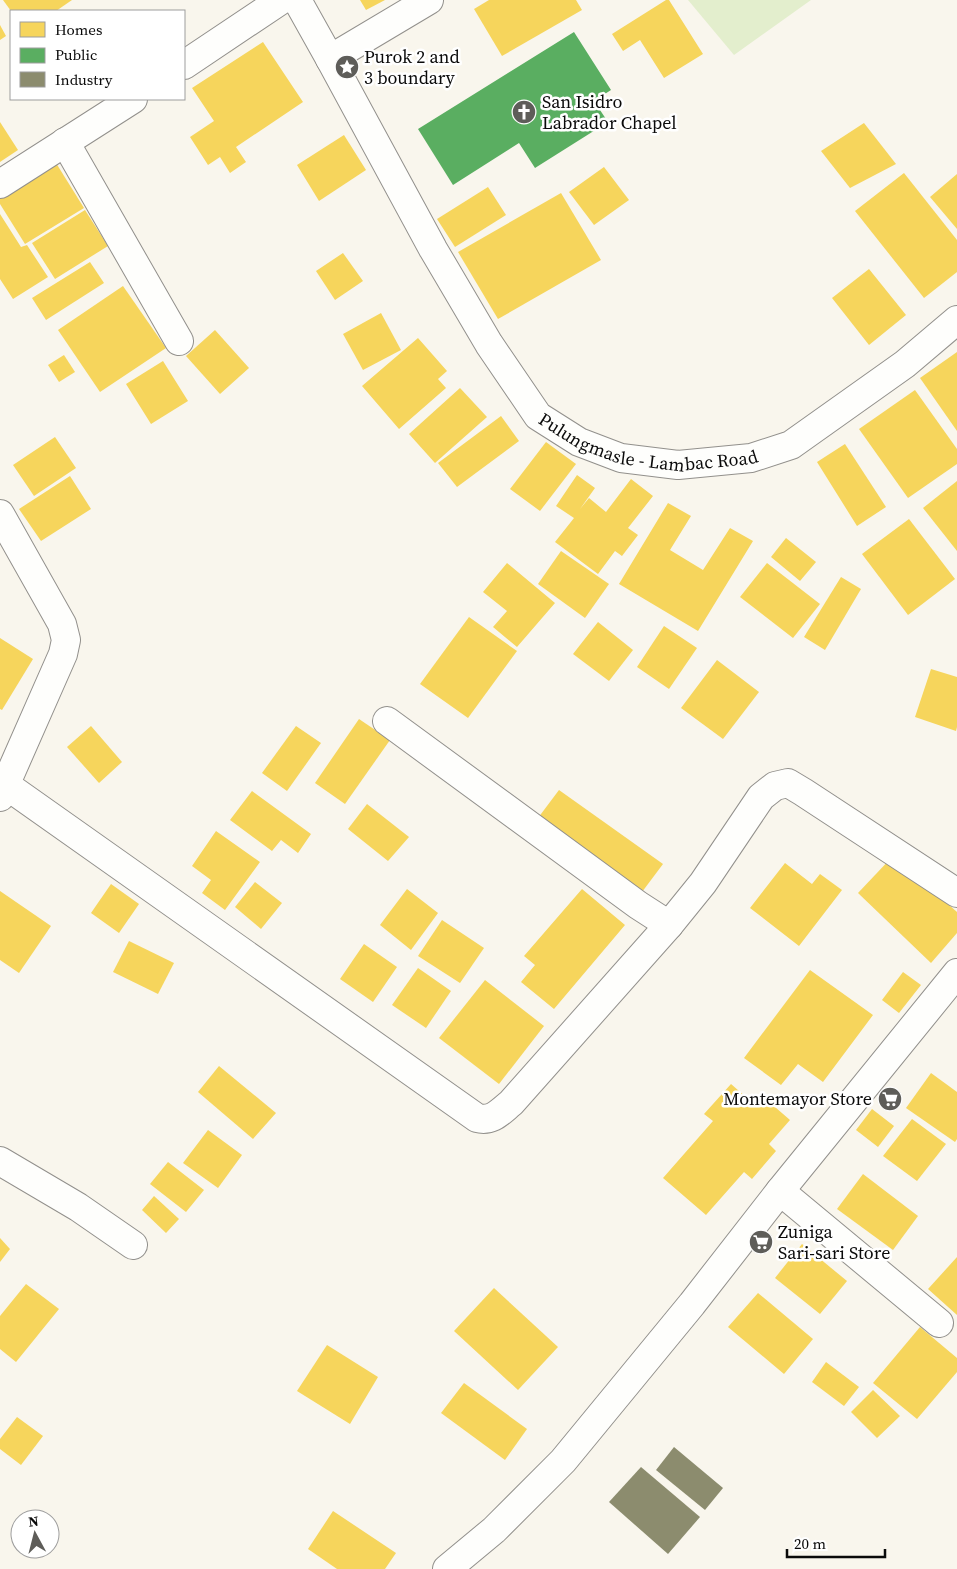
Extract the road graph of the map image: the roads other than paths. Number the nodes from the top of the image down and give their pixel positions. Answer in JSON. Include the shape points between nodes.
{"nodes":[{"id":1,"x":281,"y":0,"type":"edge"},
{"id":2,"x":297,"y":0,"type":"edge"},
{"id":3,"x":429,"y":0,"type":"edge"},
{"id":4,"x":330,"y":59,"type":"junction"},
{"id":5,"x":185,"y":65,"type":"edge"},
{"id":6,"x":130,"y":100,"type":"edge"},
{"id":7,"x":65,"y":142,"type":"junction"},
{"id":8,"x":0,"y":184,"type":"edge"},
{"id":9,"x":957,"y":320,"type":"edge"},
{"id":10,"x":179,"y":341,"type":"dead end"},
{"id":11,"x":0,"y":514,"type":"edge"},
{"id":12,"x":386,"y":722,"type":"dead end"},
{"id":13,"x":3,"y":791,"type":"edge"},
{"id":14,"x":957,"y":893,"type":"edge"},
{"id":15,"x":670,"y":924,"type":"junction"},
{"id":16,"x":957,"y":972,"type":"edge"},
{"id":17,"x":0,"y":1161,"type":"edge"},
{"id":18,"x":780,"y":1190,"type":"junction"},
{"id":19,"x":133,"y":1246,"type":"dead end"},
{"id":20,"x":938,"y":1323,"type":"dead end"},
{"id":21,"x":447,"y":1569,"type":"edge"}],
"edges":[{"from":1,"to":5,"type":"street"},
{"from":2,"to":4,"type":"street","name":"Pulungmasle - Lambac Road"},
{"from":3,"to":4,"type":"street"},
{"from":4,"to":9,"type":"street","name":"Pulungmasle - Lambac Road","via":[[433,249],[489,344],[538,416],[579,442],[621,458],[678,465],[751,458],[767,453],[791,445],[906,364]]},
{"from":6,"to":7,"type":"street"},
{"from":7,"to":8,"type":"street"},
{"from":7,"to":10,"type":"street","via":[[138,283]]},
{"from":11,"to":13,"type":"street","via":[[62,624],[66,640],[63,654]]},
{"from":12,"to":15,"type":"street","via":[[638,905]]},
{"from":13,"to":15,"type":"street","via":[[477,1118],[485,1120],[511,1103]]},
{"from":14,"to":15,"type":"street","via":[[788,783],[775,786],[761,797],[703,883]]},
{"from":16,"to":18,"type":"street"},
{"from":17,"to":19,"type":"street","via":[[78,1207]]},
{"from":18,"to":20,"type":"street"},
{"from":18,"to":21,"type":"street","via":[[692,1304],[563,1461],[494,1530]]}]}
